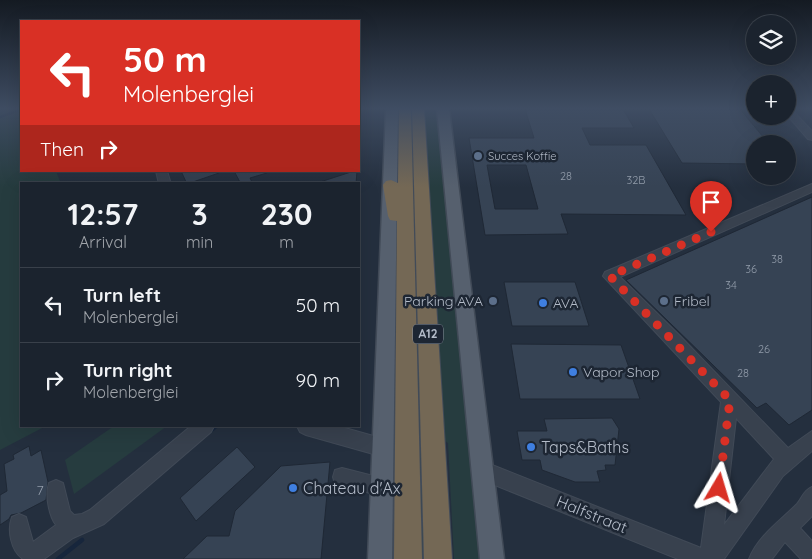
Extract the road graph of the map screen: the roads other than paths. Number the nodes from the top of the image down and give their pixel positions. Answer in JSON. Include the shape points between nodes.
{"nodes":[{"id":1,"x":392,"y":135,"type":"edge"},
{"id":2,"x":405,"y":135,"type":"edge"},
{"id":3,"x":419,"y":135,"type":"edge"},
{"id":4,"x":446,"y":135,"type":"edge"},
{"id":5,"x":391,"y":186,"type":"junction"},
{"id":6,"x":812,"y":188,"type":"edge"},
{"id":7,"x":406,"y":248,"type":"junction"},
{"id":8,"x":730,"y":400,"type":"junction"},
{"id":9,"x":204,"y":427,"type":"edge"},
{"id":10,"x":310,"y":427,"type":"edge"},
{"id":11,"x":812,"y":440,"type":"edge"},
{"id":12,"x":384,"y":448,"type":"junction"},
{"id":13,"x":787,"y":460,"type":"junction"},
{"id":14,"x":482,"y":470,"type":"junction"},
{"id":15,"x":342,"y":477,"type":"dead end"},
{"id":16,"x":382,"y":487,"type":"junction"},
{"id":17,"x":56,"y":490,"type":"dead end"},
{"id":18,"x":812,"y":497,"type":"edge"},
{"id":19,"x":19,"y":524,"type":"dead end"},
{"id":20,"x":84,"y":524,"type":"junction"},
{"id":21,"x":784,"y":530,"type":"junction"},
{"id":22,"x":812,"y":555,"type":"edge"},
{"id":23,"x":380,"y":559,"type":"edge"},
{"id":24,"x":408,"y":559,"type":"edge"},
{"id":25,"x":438,"y":559,"type":"edge"},
{"id":26,"x":492,"y":559,"type":"edge"},
{"id":27,"x":703,"y":559,"type":"edge"},
{"id":28,"x":711,"y":559,"type":"edge"},
{"id":29,"x":759,"y":559,"type":"edge"}],
"edges":[{"from":1,"to":5,"type":"main road"},
{"from":2,"to":7,"type":"highway","number":"A12"},
{"from":3,"to":25,"type":"highway","number":"A12"},
{"from":4,"to":14,"type":"main road"},
{"from":5,"to":7,"type":"highway","via":[[398,228]]},
{"from":5,"to":12,"type":"main road"},
{"from":6,"to":8,"type":"street","via":[[610,276]]},
{"from":7,"to":24,"type":"highway","number":"A12"},
{"from":8,"to":13,"type":"street"},
{"from":8,"to":28,"type":"street"},
{"from":9,"to":20,"type":"street","via":[[97,517]]},
{"from":10,"to":12,"type":"street"},
{"from":11,"to":13,"type":"street"},
{"from":12,"to":16,"type":"main road"},
{"from":13,"to":28,"type":"street","via":[[776,469]]},
{"from":14,"to":26,"type":"main road"},
{"from":14,"to":27,"type":"street","name":"Halfstraat"},
{"from":15,"to":16,"type":"street"},
{"from":16,"to":23,"type":"main road"},
{"from":17,"to":20,"type":"street","via":[[61,516],[70,525]]},
{"from":18,"to":21,"type":"street","via":[[806,508]]},
{"from":19,"to":20,"type":"street","via":[[22,546],[34,553],[68,530]]},
{"from":21,"to":22,"type":"street"},
{"from":21,"to":29,"type":"street"}]}
